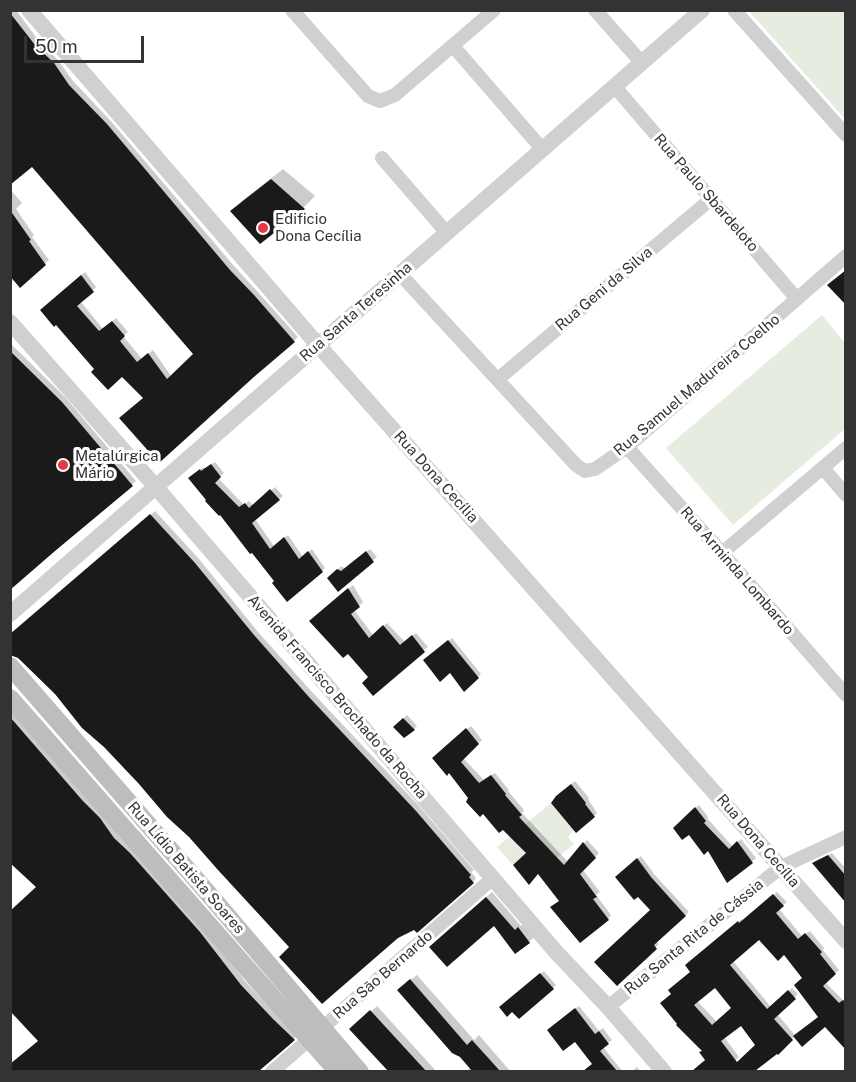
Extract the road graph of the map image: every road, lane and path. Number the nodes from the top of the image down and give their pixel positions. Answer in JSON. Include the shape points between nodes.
{"nodes":[{"id":1,"x":29,"y":10,"type":"edge"},
{"id":2,"x":292,"y":10,"type":"edge"},
{"id":3,"x":494,"y":10,"type":"edge"},
{"id":4,"x":595,"y":10,"type":"edge"},
{"id":5,"x":702,"y":10,"type":"edge"},
{"id":6,"x":734,"y":10,"type":"edge"},
{"id":7,"x":453,"y":46,"type":"junction"},
{"id":8,"x":642,"y":63,"type":"junction"},
{"id":9,"x":615,"y":87,"type":"junction"},
{"id":10,"x":846,"y":135,"type":"edge"},
{"id":11,"x":543,"y":150,"type":"junction"},
{"id":12,"x":382,"y":158,"type":"dead end"},
{"id":13,"x":711,"y":199,"type":"junction"},
{"id":14,"x":447,"y":233,"type":"junction"},
{"id":15,"x":846,"y":256,"type":"edge"},
{"id":16,"x":400,"y":274,"type":"junction"},
{"id":17,"x":797,"y":299,"type":"junction"},
{"id":18,"x":10,"y":322,"type":"edge"},
{"id":19,"x":318,"y":345,"type":"junction"},
{"id":20,"x":498,"y":379,"type":"junction"},
{"id":21,"x":627,"y":447,"type":"junction"},
{"id":22,"x":846,"y":448,"type":"edge"},
{"id":23,"x":823,"y":468,"type":"junction"},
{"id":24,"x":155,"y":486,"type":"junction"},
{"id":25,"x":846,"y":495,"type":"edge"},
{"id":26,"x":722,"y":553,"type":"junction"},
{"id":27,"x":10,"y":614,"type":"edge"},
{"id":28,"x":10,"y":666,"type":"edge"},
{"id":29,"x":846,"y":695,"type":"edge"},
{"id":30,"x":10,"y":698,"type":"edge"},
{"id":31,"x":112,"y":783,"type":"junction"},
{"id":32,"x":98,"y":798,"type":"junction"},
{"id":33,"x":846,"y":837,"type":"edge"},
{"id":34,"x":781,"y":867,"type":"junction"},
{"id":35,"x":493,"y":878,"type":"junction"},
{"id":36,"x":846,"y":941,"type":"edge"},
{"id":37,"x":257,"y":950,"type":"junction"},
{"id":38,"x":243,"y":963,"type":"junction"},
{"id":39,"x":608,"y":1007,"type":"junction"},
{"id":40,"x":316,"y":1033,"type":"junction"},
{"id":41,"x":273,"y":1071,"type":"edge"},
{"id":42,"x":338,"y":1071,"type":"edge"},
{"id":43,"x":360,"y":1071,"type":"edge"},
{"id":44,"x":664,"y":1071,"type":"edge"}],
"edges":[{"from":1,"to":19,"type":"street","name":"Rua Dona Cecília"},
{"from":2,"to":7,"type":"street","via":[[368,96],[380,101],[395,95]]},
{"from":3,"to":7,"type":"street"},
{"from":4,"to":8,"type":"street"},
{"from":5,"to":8,"type":"street","name":"Rua Santa Teresinha"},
{"from":6,"to":10,"type":"street"},
{"from":7,"to":11,"type":"street"},
{"from":8,"to":9,"type":"street","name":"Rua Santa Teresinha"},
{"from":9,"to":11,"type":"street","name":"Rua Santa Teresinha"},
{"from":9,"to":13,"type":"street","name":"Rua Paulo Sbardeloto"},
{"from":11,"to":14,"type":"street","name":"Rua Santa Teresinha"},
{"from":12,"to":14,"type":"street"},
{"from":13,"to":17,"type":"street","name":"Rua Paulo Sbardeloto"},
{"from":13,"to":20,"type":"street","name":"Rua Geni da Silva"},
{"from":14,"to":16,"type":"street","name":"Rua Santa Teresinha"},
{"from":15,"to":17,"type":"street","name":"Rua Samuel Madureira Coelho"},
{"from":16,"to":19,"type":"street","name":"Rua Santa Teresinha"},
{"from":16,"to":20,"type":"street","name":"Rua Samuel Madureira Coelho"},
{"from":17,"to":21,"type":"street","name":"Rua Samuel Madureira Coelho"},
{"from":18,"to":24,"type":"street","name":"Avenida Francisco Brochado da Rocha"},
{"from":19,"to":24,"type":"street","name":"Rua Santa Teresinha"},
{"from":19,"to":34,"type":"street","name":"Rua Dona Cecília"},
{"from":20,"to":21,"type":"street","name":"Rua Samuel Madureira Coelho","via":[[585,471],[595,469]]},
{"from":21,"to":26,"type":"street","name":"Rua Arminda Lombardo"},
{"from":22,"to":23,"type":"street"},
{"from":23,"to":25,"type":"street"},
{"from":23,"to":26,"type":"street"},
{"from":24,"to":27,"type":"street","name":"Rua Santa Teresinha"},
{"from":24,"to":35,"type":"street","name":"Avenida Francisco Brochado da Rocha"},
{"from":26,"to":29,"type":"street","name":"Rua Arminda Lombardo"},
{"from":28,"to":31,"type":"main road","name":"Rua Lídio Batista Soares"},
{"from":30,"to":32,"type":"main road","name":"Rua Lídio Batista Soares"},
{"from":31,"to":32,"type":"main road"},
{"from":31,"to":37,"type":"main road","name":"Rua Lídio Batista Soares"},
{"from":32,"to":38,"type":"main road","name":"Rua Lídio Batista Soares"},
{"from":33,"to":34,"type":"street","name":"Rua Santa Rita de Cássia"},
{"from":34,"to":36,"type":"street","name":"Rua Dona Cecília"},
{"from":34,"to":39,"type":"street","name":"Rua Santa Rita de Cássia"},
{"from":35,"to":39,"type":"street","name":"Avenida Francisco Brochado da Rocha"},
{"from":35,"to":40,"type":"street","name":"Rua São Bernardo"},
{"from":37,"to":38,"type":"main road"},
{"from":37,"to":40,"type":"main road","name":"Rua Lídio Batista Soares"},
{"from":38,"to":40,"type":"main road","name":"Rua Lídio Batista Soares"},
{"from":39,"to":44,"type":"street","name":"Avenida Francisco Brochado da Rocha"},
{"from":40,"to":41,"type":"street","name":"Rua São Bernardo"},
{"from":40,"to":42,"type":"main road","name":"Rua Lídio Batista Soares"},
{"from":40,"to":43,"type":"main road","name":"Rua Lídio Batista Soares"}]}
